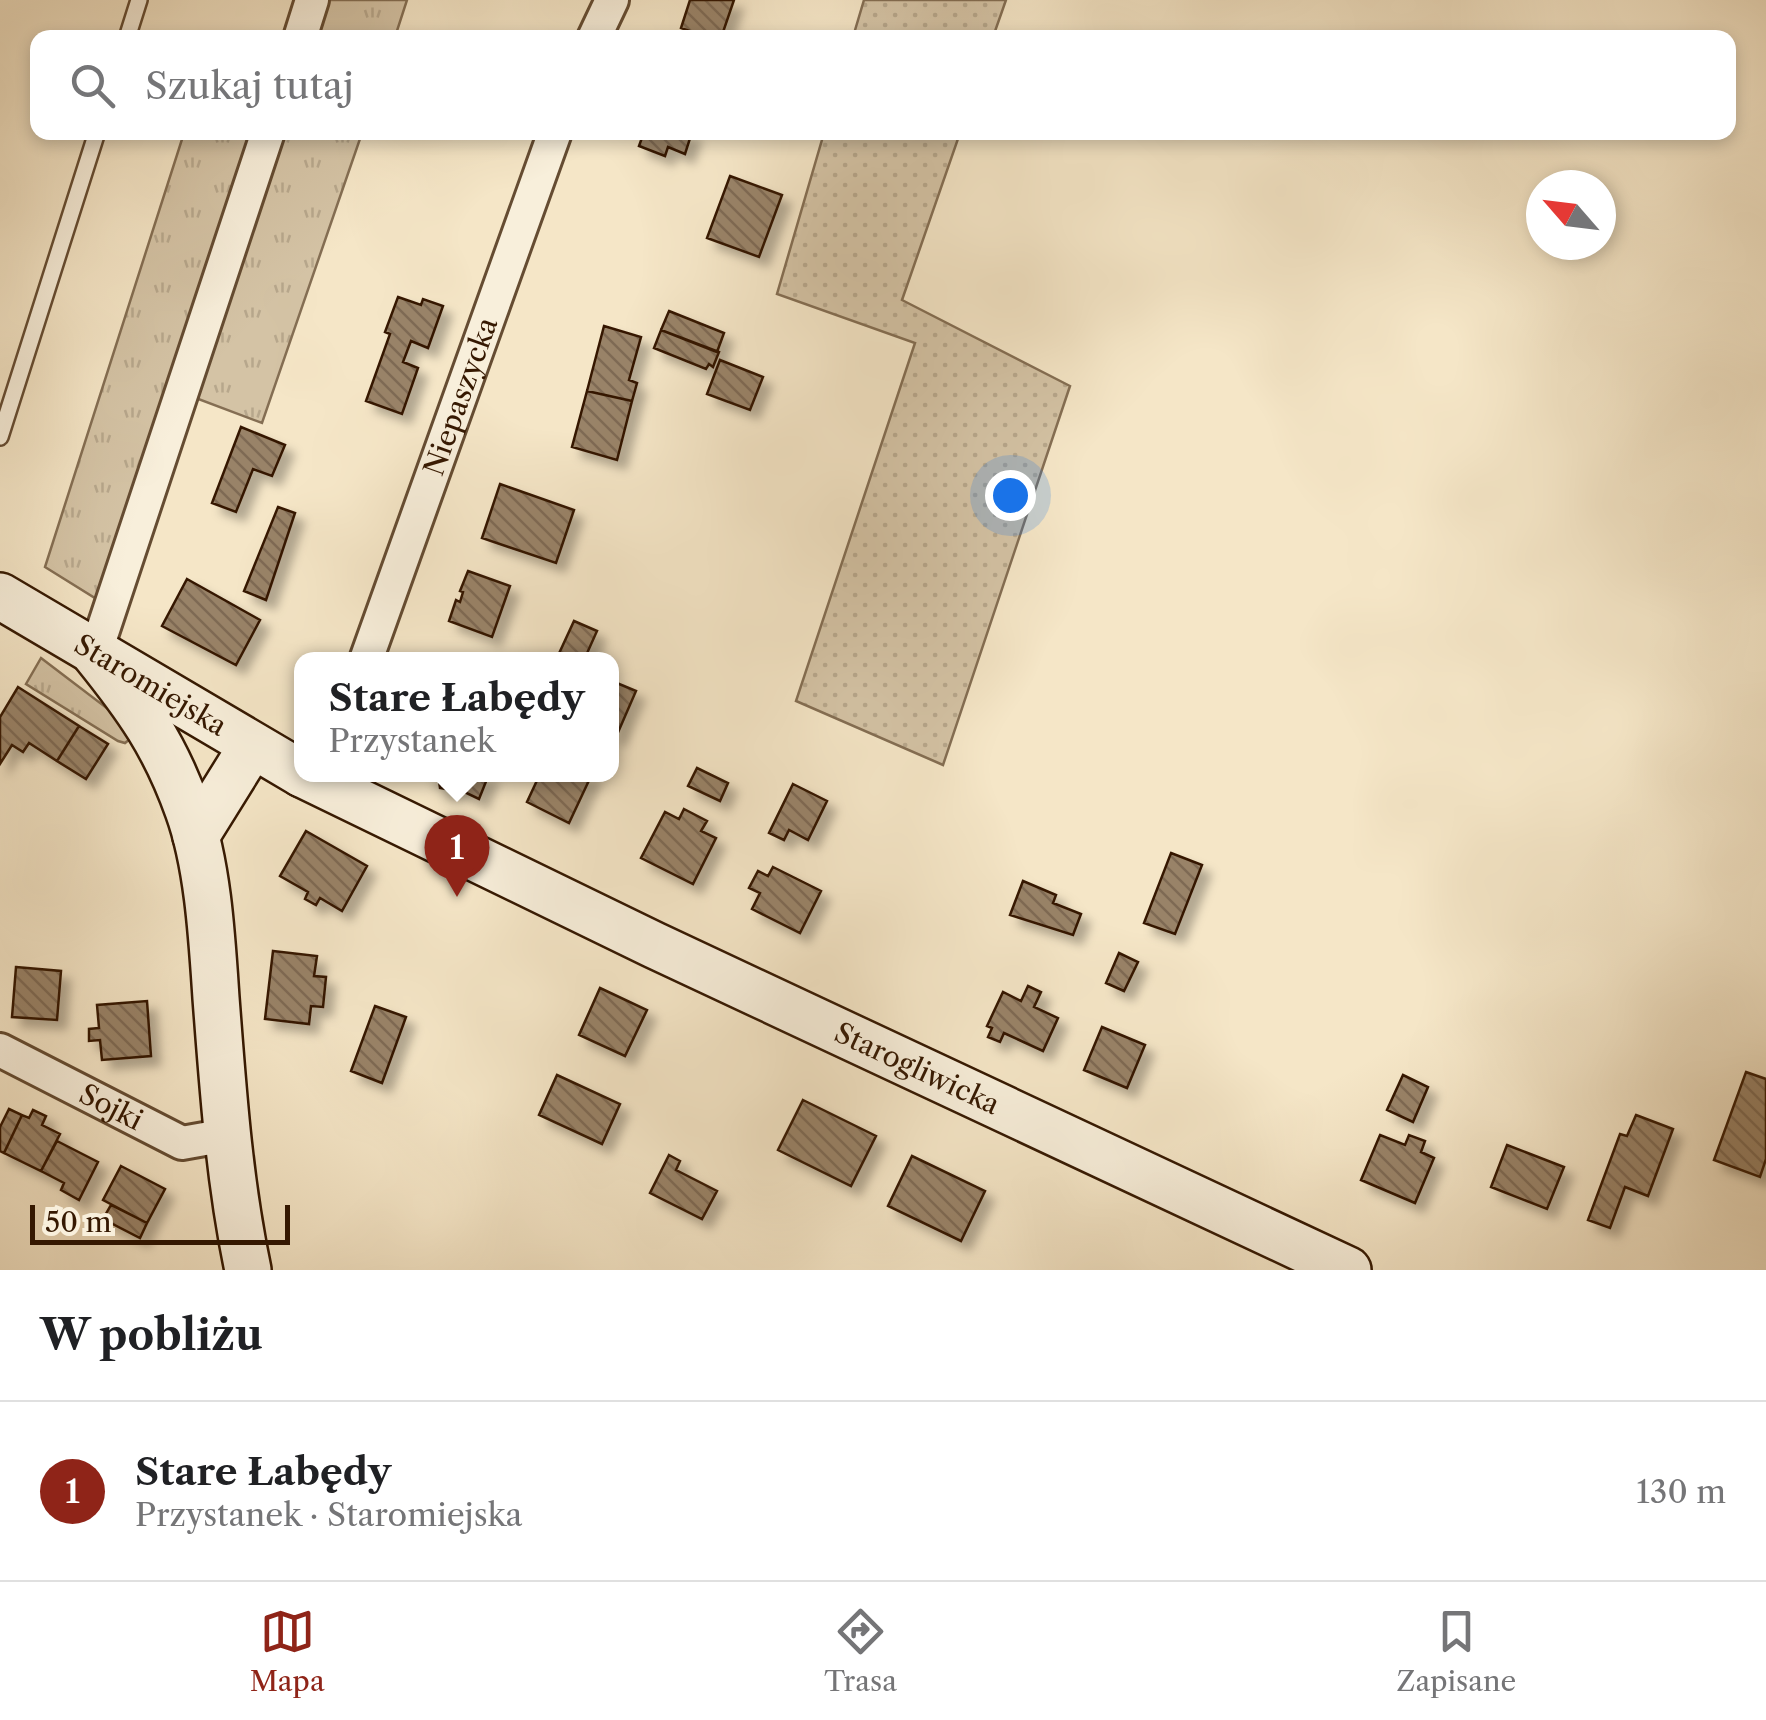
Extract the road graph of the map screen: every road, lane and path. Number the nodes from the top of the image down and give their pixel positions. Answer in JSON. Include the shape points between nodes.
{"nodes":[{"id":1,"x":139,"y":0,"type":"edge"},
{"id":2,"x":312,"y":0,"type":"edge"},
{"id":3,"x":612,"y":0,"type":"edge"},
{"id":4,"x":130,"y":30,"type":"edge"},
{"id":5,"x":303,"y":30,"type":"edge"},
{"id":6,"x":598,"y":30,"type":"edge"},
{"id":7,"x":94,"y":140,"type":"edge"},
{"id":8,"x":265,"y":140,"type":"edge"},
{"id":9,"x":551,"y":140,"type":"edge"},
{"id":10,"x":0,"y":436,"type":"edge"},
{"id":11,"x":0,"y":596,"type":"edge"},
{"id":12,"x":369,"y":652,"type":"edge"},
{"id":13,"x":95,"y":654,"type":"junction"},
{"id":14,"x":248,"y":744,"type":"junction"},
{"id":15,"x":294,"y":767,"type":"edge"},
{"id":16,"x":323,"y":782,"type":"edge"},
{"id":17,"x":192,"y":823,"type":"junction"},
{"id":18,"x":489,"y":866,"type":"joint"},
{"id":19,"x":0,"y":1050,"type":"edge"},
{"id":20,"x":227,"y":1135,"type":"junction"},
{"id":21,"x":248,"y":1270,"type":"edge"},
{"id":22,"x":1348,"y":1270,"type":"edge"}],
"edges":[{"from":1,"to":4,"type":"lane"},
{"from":2,"to":5,"type":"street"},
{"from":3,"to":6,"type":"street"},
{"from":7,"to":10,"type":"lane"},
{"from":8,"to":13,"type":"street"},
{"from":9,"to":12,"type":"street","name":"Niepaszycka"},
{"from":11,"to":13,"type":"street","name":"Staromiejska"},
{"from":13,"to":14,"type":"street","name":"Staromiejska"},
{"from":13,"to":17,"type":"street","via":[[159,742]]},
{"from":14,"to":15,"type":"street","name":"Staromiejska"},
{"from":14,"to":17,"type":"street","via":[[218,750],[190,784]]},
{"from":16,"to":18,"type":"street","name":"Staromiejska"},
{"from":17,"to":20,"type":"street","via":[[213,951]]},
{"from":18,"to":22,"type":"street","name":"Starogliwicka"},
{"from":19,"to":20,"type":"street","name":"Sojki","via":[[182,1143]]},
{"from":20,"to":21,"type":"street"}]}
